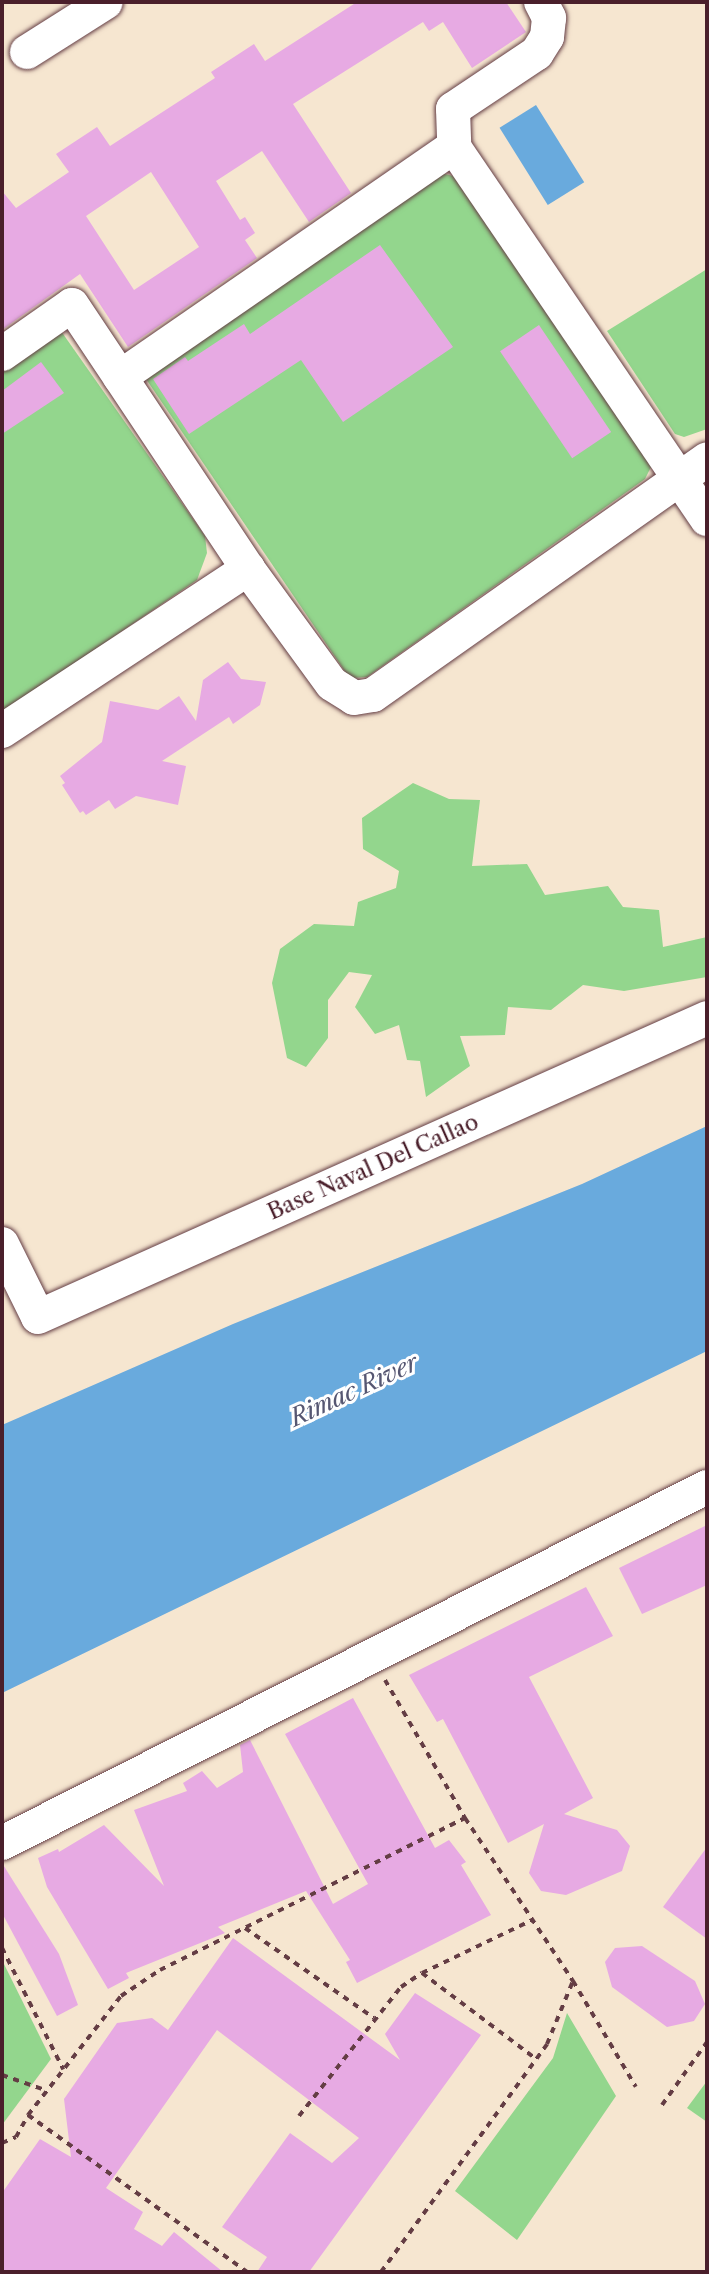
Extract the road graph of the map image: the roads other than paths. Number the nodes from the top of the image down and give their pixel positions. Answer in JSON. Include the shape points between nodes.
{"nodes":[{"id":1,"x":106,"y":2,"type":"edge"},
{"id":2,"x":541,"y":2,"type":"edge"},
{"id":3,"x":27,"y":52,"type":"dead end"},
{"id":4,"x":454,"y":147,"type":"junction"},
{"id":5,"x":2,"y":354,"type":"edge"},
{"id":6,"x":120,"y":377,"type":"junction"},
{"id":7,"x":694,"y":468,"type":"edge"},
{"id":8,"x":707,"y":519,"type":"edge"},
{"id":9,"x":248,"y":569,"type":"junction"},
{"id":10,"x":2,"y":731,"type":"edge"},
{"id":11,"x":707,"y":1018,"type":"edge"},
{"id":12,"x":2,"y":1244,"type":"edge"},
{"id":13,"x":707,"y":1487,"type":"edge"},
{"id":14,"x":2,"y":1843,"type":"edge"}],
"edges":[{"from":1,"to":3,"type":"lane"},
{"from":2,"to":4,"type":"lane","via":[[549,18],[547,37],[537,53],[453,109]]},
{"from":4,"to":6,"type":"lane"},
{"from":4,"to":7,"type":"lane"},
{"from":5,"to":6,"type":"lane","via":[[72,305]]},
{"from":6,"to":9,"type":"lane"},
{"from":7,"to":8,"type":"lane"},
{"from":7,"to":9,"type":"lane","via":[[373,695],[354,698],[332,684]]},
{"from":9,"to":10,"type":"lane"},
{"from":11,"to":12,"type":"lane","name":"Base Naval Del Callao","via":[[38,1317]]},
{"from":13,"to":14,"type":"lane"}]}
